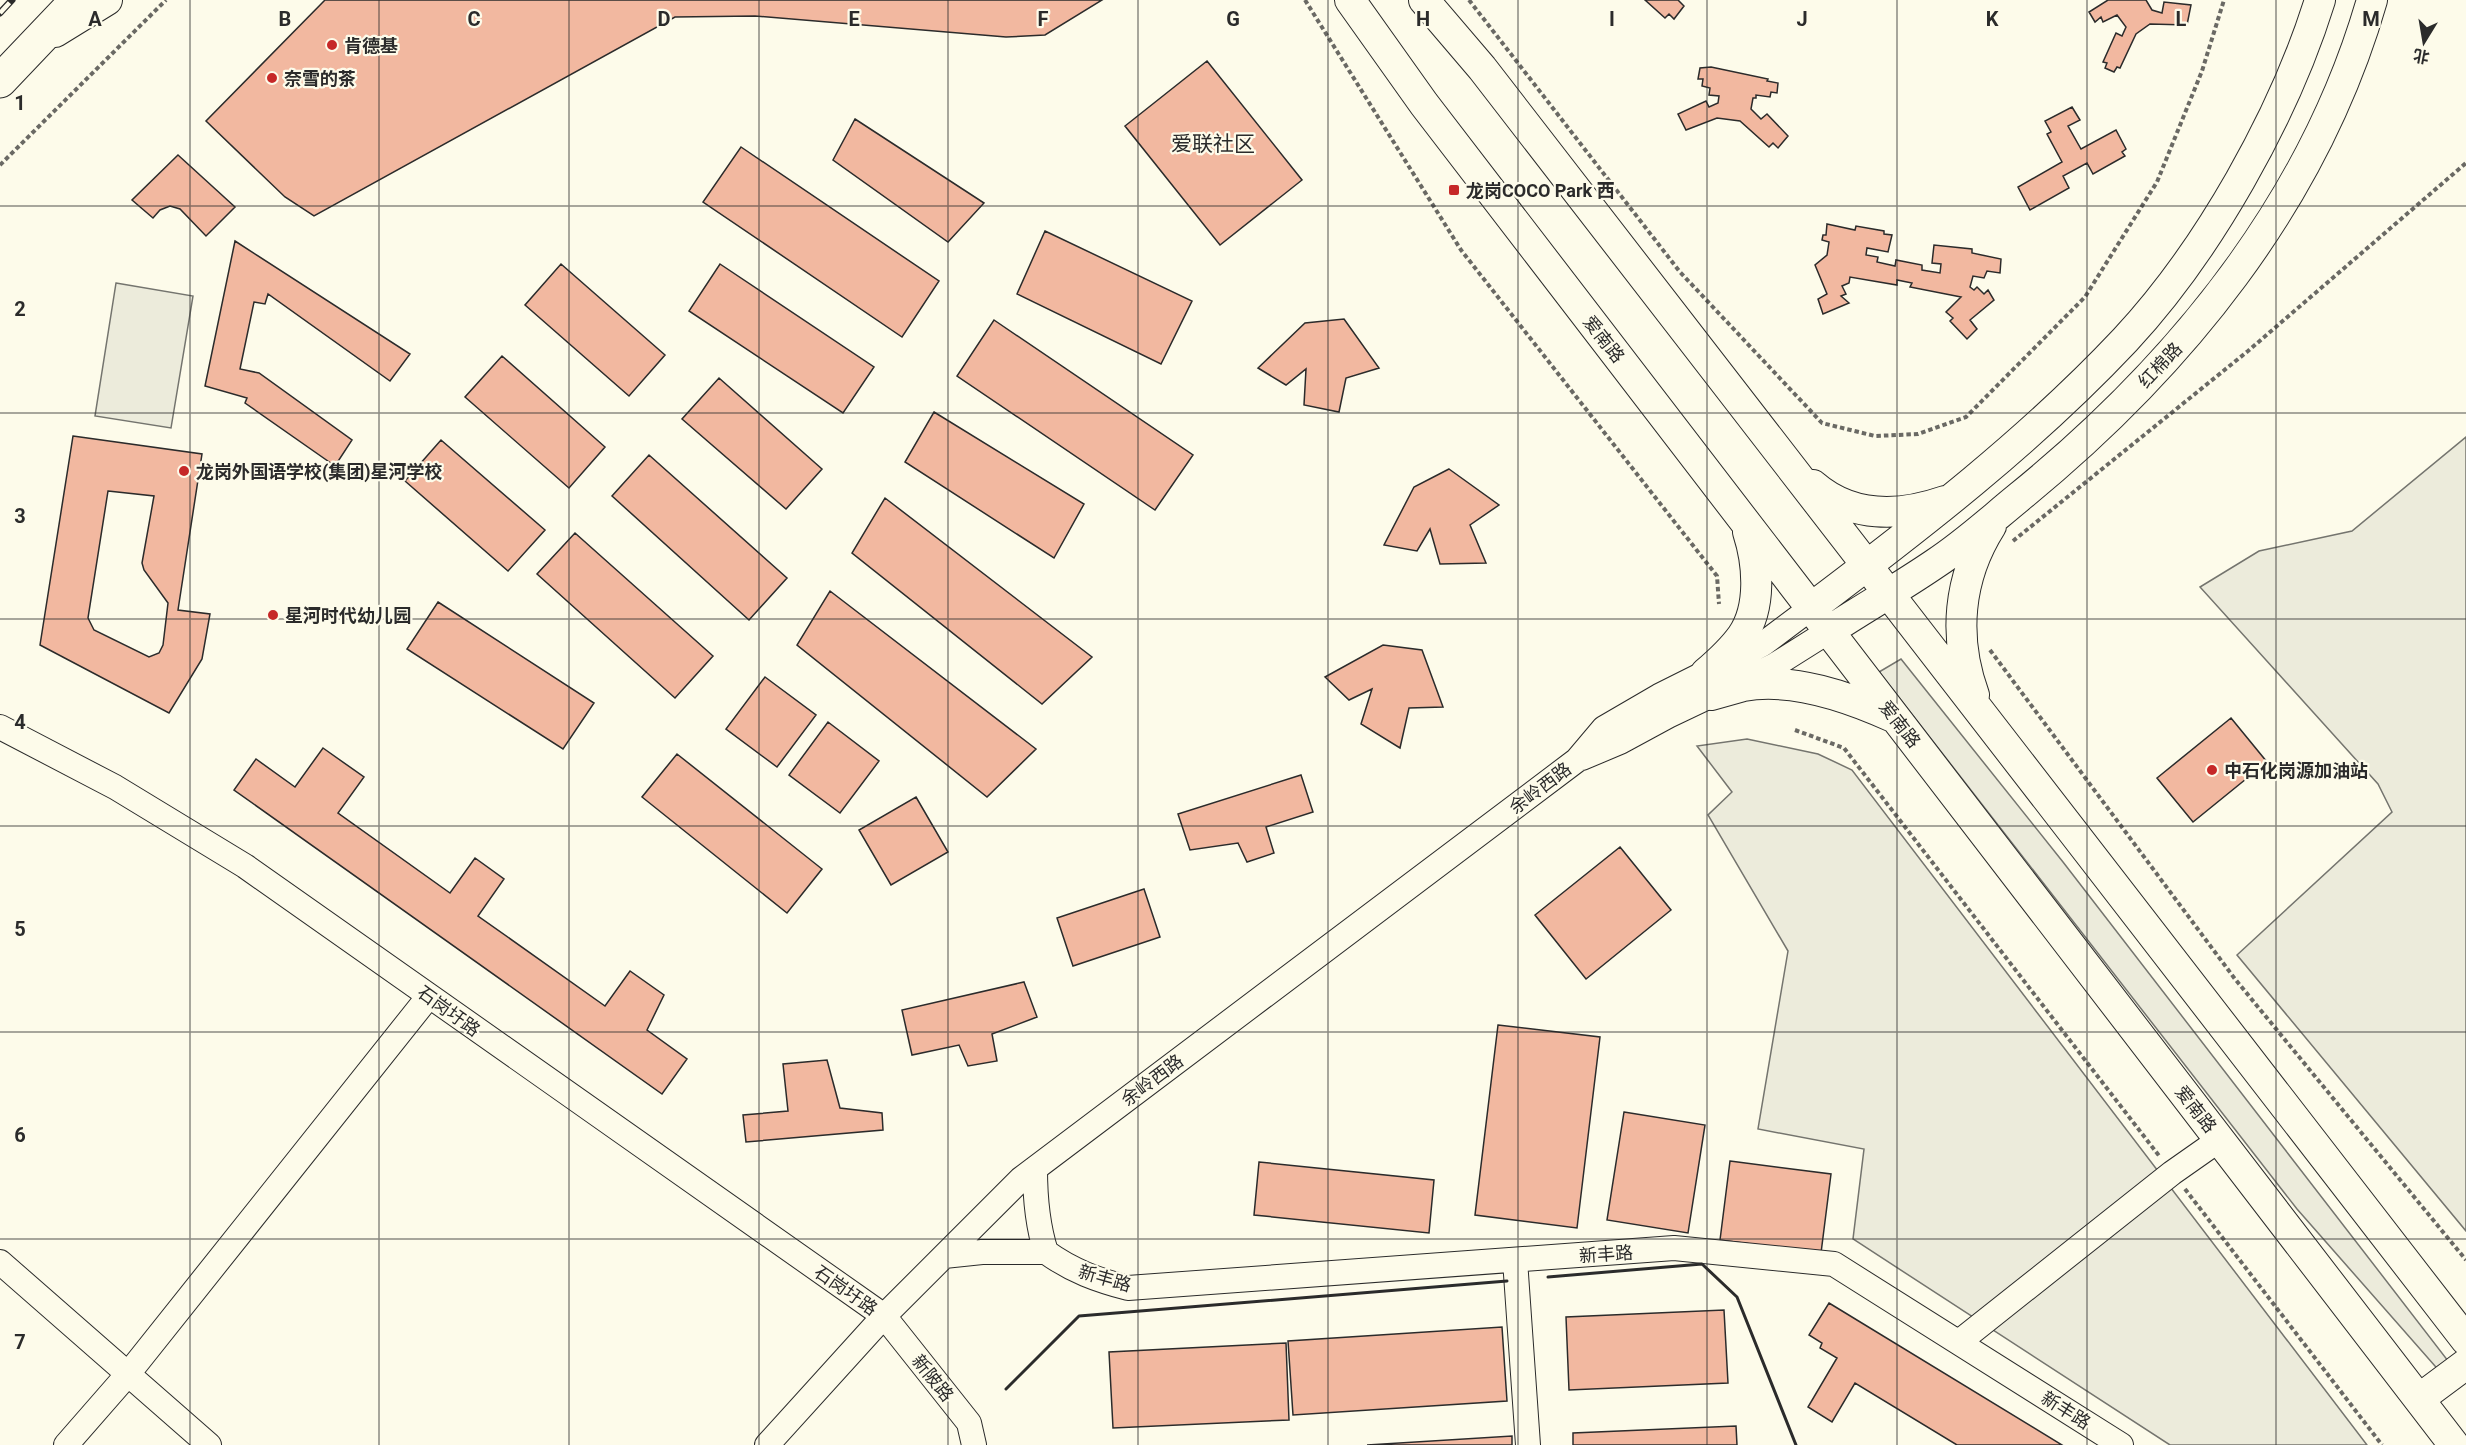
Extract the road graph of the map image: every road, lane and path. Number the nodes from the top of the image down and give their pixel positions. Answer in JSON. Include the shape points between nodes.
{"nodes":[{"id":1,"x":77,"y":0,"type":"edge"},
{"id":2,"x":107,"y":0,"type":"edge"},
{"id":3,"x":166,"y":0,"type":"edge"},
{"id":4,"x":1305,"y":0,"type":"edge"},
{"id":5,"x":1350,"y":0,"type":"edge"},
{"id":6,"x":1424,"y":0,"type":"edge"},
{"id":7,"x":1469,"y":0,"type":"edge"},
{"id":8,"x":2224,"y":0,"type":"edge"},
{"id":9,"x":2320,"y":0,"type":"edge"},
{"id":10,"x":2372,"y":0,"type":"edge"},
{"id":11,"x":35,"y":44,"type":"junction"},
{"id":12,"x":0,"y":81,"type":"edge"},
{"id":13,"x":2466,"y":163,"type":"edge"},
{"id":14,"x":0,"y":165,"type":"edge"},
{"id":15,"x":1788,"y":463,"type":"junction"},
{"id":16,"x":1956,"y":497,"type":"junction"},
{"id":17,"x":1997,"y":515,"type":"junction"},
{"id":18,"x":1746,"y":523,"type":"junction"},
{"id":19,"x":2012,"y":542,"type":"dead end"},
{"id":20,"x":1868,"y":565,"type":"junction"},
{"id":21,"x":1889,"y":593,"type":"junction"},
{"id":22,"x":1719,"y":604,"type":"dead end"},
{"id":23,"x":1820,"y":620,"type":"junction"},
{"id":24,"x":1989,"y":650,"type":"dead end"},
{"id":25,"x":1709,"y":684,"type":"junction"},
{"id":26,"x":1980,"y":711,"type":"junction"},
{"id":27,"x":1896,"y":719,"type":"junction"},
{"id":28,"x":0,"y":727,"type":"edge"},
{"id":29,"x":1795,"y":730,"type":"dead end"},
{"id":30,"x":429,"y":996,"type":"junction"},
{"id":31,"x":2220,"y":1140,"type":"junction"},
{"id":32,"x":1035,"y":1169,"type":"junction"},
{"id":33,"x":2172,"y":1173,"type":"junction"},
{"id":34,"x":1046,"y":1252,"type":"junction"},
{"id":35,"x":944,"y":1256,"type":"junction"},
{"id":36,"x":1515,"y":1260,"type":"junction"},
{"id":37,"x":2466,"y":1260,"type":"edge"},
{"id":38,"x":0,"y":1262,"type":"edge"},
{"id":39,"x":884,"y":1316,"type":"junction"},
{"id":40,"x":2466,"y":1340,"type":"edge"},
{"id":41,"x":1959,"y":1342,"type":"junction"},
{"id":42,"x":2466,"y":1364,"type":"edge"},
{"id":43,"x":128,"y":1374,"type":"junction"},
{"id":44,"x":2419,"y":1399,"type":"junction"},
{"id":45,"x":66,"y":1445,"type":"edge"},
{"id":46,"x":209,"y":1445,"type":"edge"},
{"id":47,"x":767,"y":1445,"type":"edge"},
{"id":48,"x":974,"y":1445,"type":"edge"},
{"id":49,"x":1528,"y":1445,"type":"edge"},
{"id":50,"x":2121,"y":1445,"type":"edge"},
{"id":51,"x":2382,"y":1445,"type":"edge"},
{"id":52,"x":2454,"y":1445,"type":"edge"}],
"edges":[{"from":1,"to":11,"type":"highway"},
{"from":2,"to":11,"type":"main road"},
{"from":3,"to":14,"type":"path"},
{"from":4,"to":22,"type":"path","via":[[1461,250],[1717,576]]},
{"from":5,"to":18,"type":"main road","name":"爱南路","via":[[1424,104]]},
{"from":6,"to":15,"type":"main road","via":[[1482,68]]},
{"from":7,"to":8,"type":"path","via":[[1688,280],[1822,423],[1875,436],[1918,434],[1966,417],[2085,297],[2157,182],[2202,72]]},
{"from":9,"to":16,"type":"main road","via":[[2290,82],[2256,150],[2184,267],[2126,338],[2073,392]]},
{"from":10,"to":17,"type":"main road","name":"红棉路","via":[[2342,92],[2313,152],[2246,260],[2200,322],[2148,380],[2100,428]]},
{"from":11,"to":12,"type":"highway"},
{"from":13,"to":19,"type":"path","via":[[2248,351]]},
{"from":15,"to":16,"type":"main road","via":[[1841,504],[1869,512],[1923,508]]},
{"from":15,"to":20,"type":"main road"},
{"from":16,"to":20,"type":"main road"},
{"from":17,"to":21,"type":"main road","name":"红棉路","via":[[1938,562]]},
{"from":17,"to":26,"type":"main road","via":[[1978,547],[1960,609],[1965,671]]},
{"from":18,"to":23,"type":"main road","name":"爱南路"},
{"from":18,"to":25,"type":"main road","via":[[1755,554],[1757,582],[1753,607],[1744,633]]},
{"from":20,"to":21,"type":"main road"},
{"from":20,"to":23,"type":"main road"},
{"from":21,"to":23,"type":"main road","name":"红棉路"},
{"from":21,"to":26,"type":"main road"},
{"from":23,"to":25,"type":"street","name":"余岭西路","via":[[1775,665]]},
{"from":23,"to":27,"type":"main road","name":"爱南路"},
{"from":24,"to":37,"type":"path","via":[[2235,979]]},
{"from":25,"to":27,"type":"main road","via":[[1807,688],[1863,704]]},
{"from":25,"to":32,"type":"street","name":"余岭西路","via":[[1620,742],[1577,760]]},
{"from":26,"to":40,"type":"main road"},
{"from":27,"to":31,"type":"main road","name":"爱南路"},
{"from":28,"to":30,"type":"street","name":"石岗圩路","via":[[115,787],[246,867]]},
{"from":29,"to":33,"type":"path","via":[[1845,748]]},
{"from":30,"to":39,"type":"street","name":"石岗圩路"},
{"from":30,"to":43,"type":"street"},
{"from":31,"to":33,"type":"street"},
{"from":31,"to":44,"type":"main road","name":"爱南路"},
{"from":32,"to":34,"type":"street","via":[[1038,1227]]},
{"from":32,"to":35,"type":"street","name":"余岭西路"},
{"from":33,"to":41,"type":"street"},
{"from":33,"to":51,"type":"path"},
{"from":34,"to":35,"type":"street"},
{"from":34,"to":36,"type":"street","name":"新丰路","via":[[1064,1266],[1091,1278],[1128,1288]]},
{"from":35,"to":39,"type":"street","name":"余岭西路"},
{"from":36,"to":41,"type":"street","name":"新丰路","via":[[1674,1248],[1834,1264]]},
{"from":36,"to":49,"type":"street"},
{"from":38,"to":43,"type":"street"},
{"from":39,"to":47,"type":"street","name":"余岭西路"},
{"from":39,"to":48,"type":"street","name":"新陂路","via":[[969,1423]]},
{"from":41,"to":50,"type":"street","name":"新丰路"},
{"from":42,"to":44,"type":"main road"},
{"from":43,"to":45,"type":"street"},
{"from":43,"to":46,"type":"street"},
{"from":44,"to":52,"type":"main road","name":"爱南路"}]}
